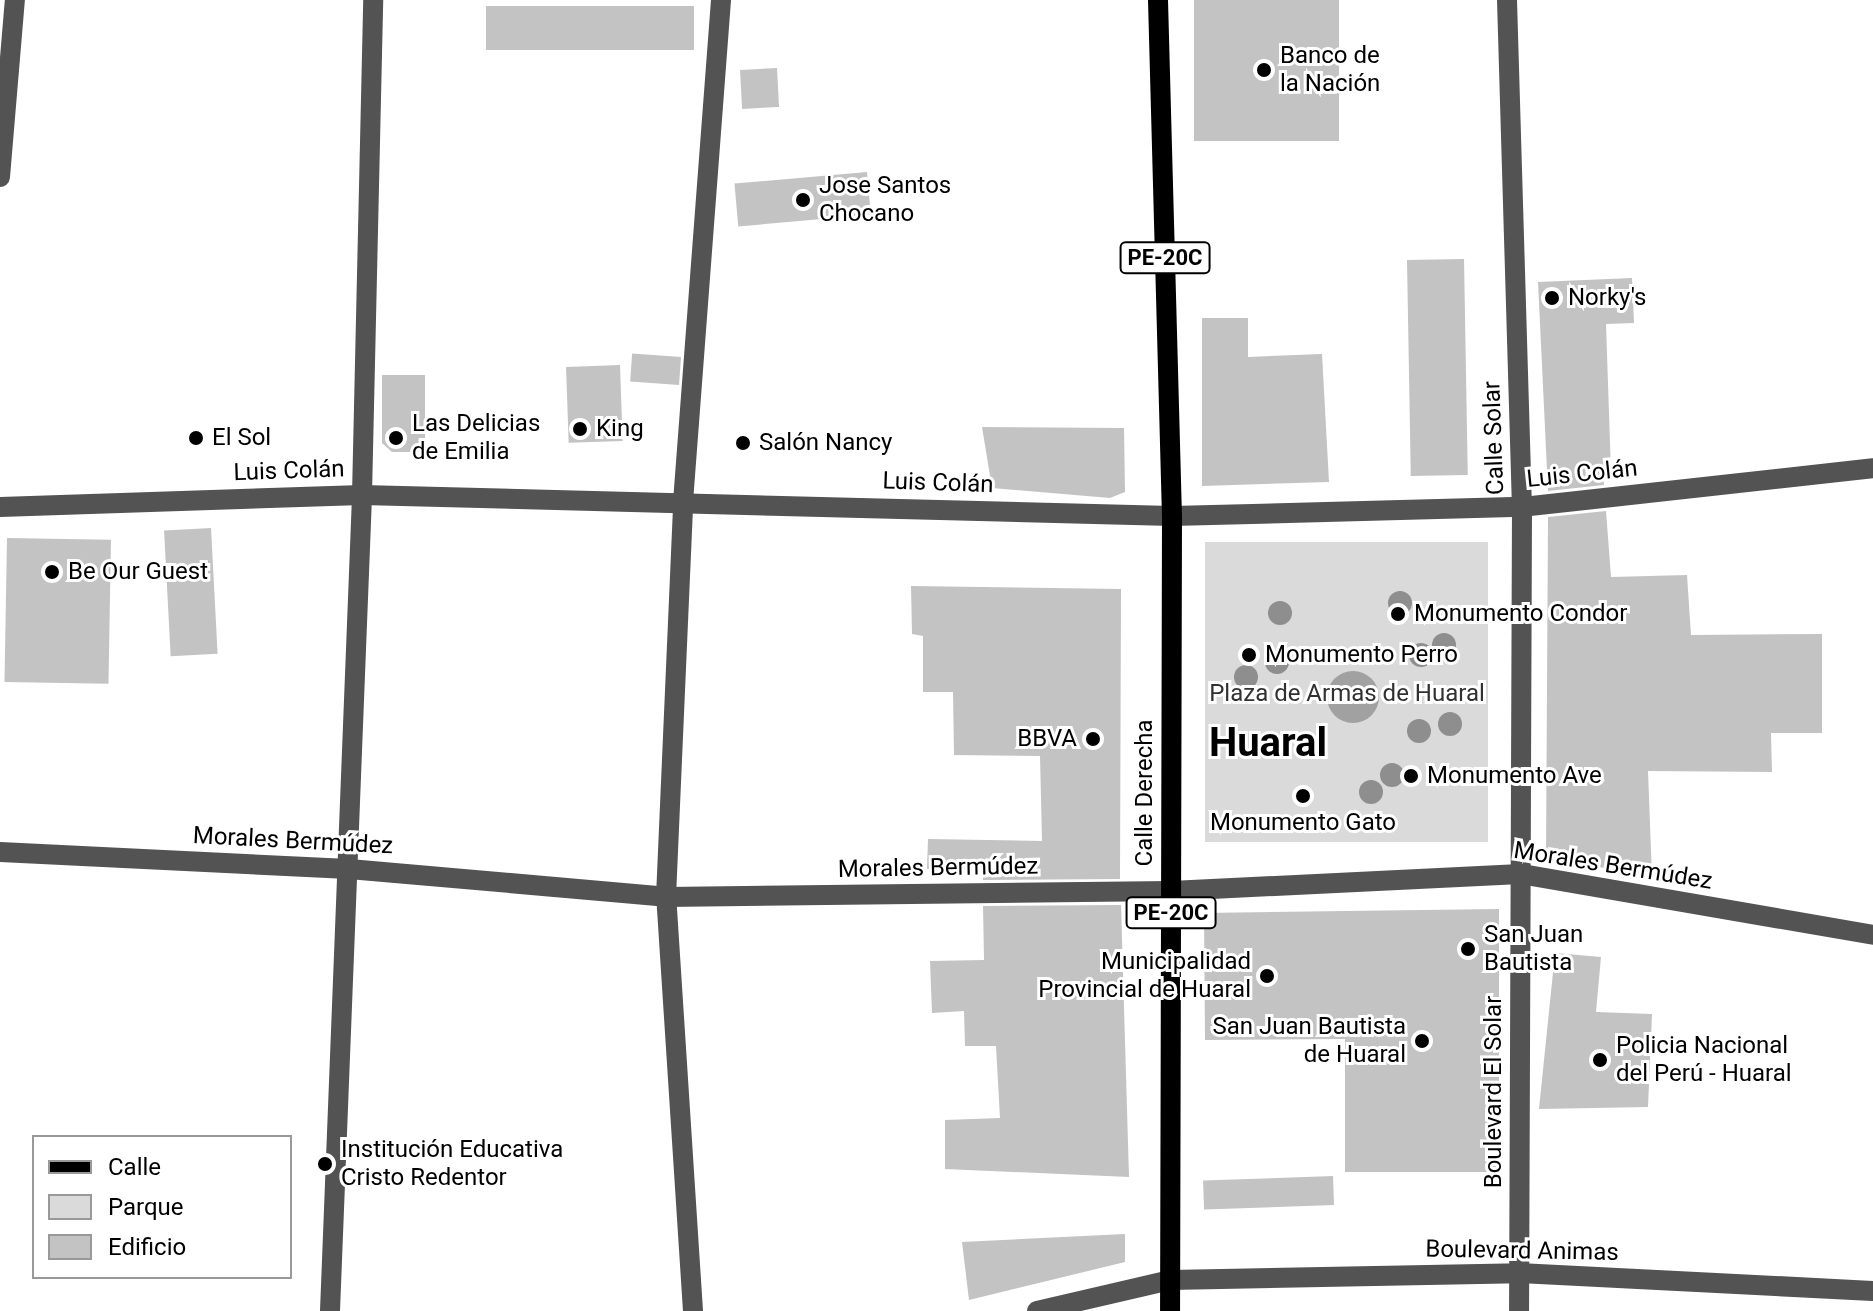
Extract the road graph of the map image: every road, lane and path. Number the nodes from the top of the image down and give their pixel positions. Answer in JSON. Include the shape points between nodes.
{"nodes":[{"id":1,"x":15,"y":0,"type":"edge"},
{"id":2,"x":373,"y":0,"type":"edge"},
{"id":3,"x":721,"y":0,"type":"edge"},
{"id":4,"x":1158,"y":0,"type":"edge"},
{"id":5,"x":1507,"y":0,"type":"edge"},
{"id":6,"x":0,"y":177,"type":"edge"},
{"id":7,"x":1873,"y":468,"type":"edge"},
{"id":8,"x":362,"y":495,"type":"junction"},
{"id":9,"x":683,"y":502,"type":"junction"},
{"id":10,"x":0,"y":507,"type":"edge"},
{"id":11,"x":1522,"y":507,"type":"junction"},
{"id":12,"x":1172,"y":516,"type":"junction"},
{"id":13,"x":0,"y":852,"type":"edge"},
{"id":14,"x":349,"y":869,"type":"junction"},
{"id":15,"x":1521,"y":874,"type":"junction"},
{"id":16,"x":1171,"y":891,"type":"junction"},
{"id":17,"x":666,"y":897,"type":"junction"},
{"id":18,"x":1873,"y":935,"type":"edge"},
{"id":19,"x":1519,"y":1273,"type":"junction"},
{"id":20,"x":1170,"y":1280,"type":"junction"},
{"id":21,"x":1873,"y":1291,"type":"edge"},
{"id":22,"x":330,"y":1311,"type":"edge"},
{"id":23,"x":693,"y":1311,"type":"edge"},
{"id":24,"x":1037,"y":1311,"type":"edge"},
{"id":25,"x":1170,"y":1311,"type":"edge"},
{"id":26,"x":1519,"y":1311,"type":"edge"}],
"edges":[{"from":1,"to":6,"type":"street"},
{"from":2,"to":8,"type":"street"},
{"from":3,"to":9,"type":"street"},
{"from":4,"to":12,"type":"main road","number":"PE-20C"},
{"from":5,"to":11,"type":"street","name":"Calle Solar"},
{"from":7,"to":11,"type":"street","name":"Luis Colán"},
{"from":8,"to":9,"type":"street","name":"Luis Colán"},
{"from":8,"to":10,"type":"street","name":"Luis Colán"},
{"from":8,"to":14,"type":"street"},
{"from":9,"to":12,"type":"street","name":"Luis Colán"},
{"from":9,"to":17,"type":"street"},
{"from":11,"to":12,"type":"street","name":"Luis Colán"},
{"from":11,"to":15,"type":"street","name":"Calle Solar"},
{"from":12,"to":16,"type":"main road","name":"Calle Derecha","number":"PE-20C"},
{"from":13,"to":14,"type":"street","name":"Morales Bermúdez"},
{"from":14,"to":17,"type":"street","name":"Morales Bermúdez"},
{"from":14,"to":22,"type":"street"},
{"from":15,"to":16,"type":"street","name":"Morales Bermúdez"},
{"from":15,"to":18,"type":"street","name":"Morales Bermúdez"},
{"from":15,"to":19,"type":"street","name":"Boulevard El Solar"},
{"from":16,"to":17,"type":"street","name":"Morales Bermúdez"},
{"from":16,"to":20,"type":"main road","name":"Calle Derecha","number":"PE-20C"},
{"from":17,"to":23,"type":"street"},
{"from":19,"to":20,"type":"street","name":"Boulevard Animas"},
{"from":19,"to":21,"type":"street","name":"Boulevard Animas"},
{"from":19,"to":26,"type":"street","name":"Boulevard El Solar"},
{"from":20,"to":24,"type":"street","name":"Boulevard Animas"},
{"from":20,"to":25,"type":"main road","name":"Calle Derecha","number":"PE-20C"}]}
